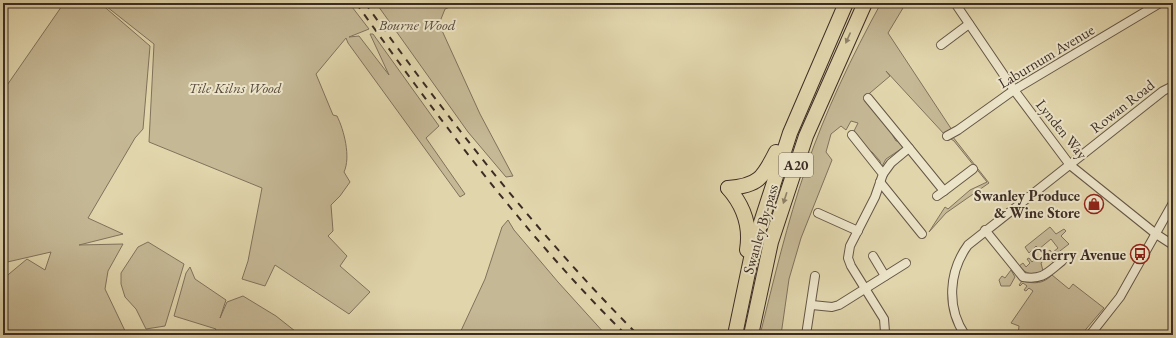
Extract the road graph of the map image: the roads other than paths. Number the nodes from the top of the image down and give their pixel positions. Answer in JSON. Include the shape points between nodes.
{"nodes":[{"id":1,"x":846,"y":3,"type":"edge"},
{"id":2,"x":865,"y":3,"type":"edge"},
{"id":3,"x":955,"y":3,"type":"edge"},
{"id":4,"x":1160,"y":3,"type":"edge"},
{"id":5,"x":969,"y":24,"type":"junction"},
{"id":6,"x":941,"y":45,"type":"dead end"},
{"id":7,"x":816,"y":72,"type":"junction"},
{"id":8,"x":1173,"y":86,"type":"edge"},
{"id":9,"x":1014,"y":90,"type":"junction"},
{"id":10,"x":868,"y":98,"type":"dead end"},
{"id":11,"x":852,"y":135,"type":"dead end"},
{"id":12,"x":947,"y":136,"type":"dead end"},
{"id":13,"x":910,"y":148,"type":"junction"},
{"id":14,"x":1070,"y":165,"type":"junction"},
{"id":15,"x":972,"y":169,"type":"dead end"},
{"id":16,"x":882,"y":178,"type":"junction"},
{"id":17,"x":944,"y":191,"type":"junction"},
{"id":18,"x":937,"y":196,"type":"dead end"},
{"id":19,"x":1173,"y":203,"type":"edge"},
{"id":20,"x":818,"y":213,"type":"dead end"},
{"id":21,"x":985,"y":230,"type":"junction"},
{"id":22,"x":858,"y":231,"type":"junction"},
{"id":23,"x":922,"y":234,"type":"dead end"},
{"id":24,"x":1156,"y":234,"type":"junction"},
{"id":25,"x":1173,"y":245,"type":"edge"},
{"id":26,"x":873,"y":256,"type":"dead end"},
{"id":27,"x":1062,"y":261,"type":"dead end"},
{"id":28,"x":906,"y":263,"type":"dead end"},
{"id":29,"x":815,"y":276,"type":"dead end"},
{"id":30,"x":885,"y":276,"type":"junction"},
{"id":31,"x":864,"y":288,"type":"junction"},
{"id":32,"x":812,"y":305,"type":"junction"},
{"id":33,"x":730,"y":335,"type":"edge"},
{"id":34,"x":735,"y":335,"type":"edge"},
{"id":35,"x":751,"y":335,"type":"edge"},
{"id":36,"x":806,"y":335,"type":"edge"},
{"id":37,"x":883,"y":335,"type":"edge"},
{"id":38,"x":965,"y":335,"type":"edge"},
{"id":39,"x":1090,"y":335,"type":"edge"}],
"edges":[{"from":1,"to":7,"type":"highway","name":"Swanley By-pass","number":"A20"},
{"from":2,"to":35,"type":"highway","name":"Swanley By-pass","number":"A20","one_way":true,"via":[[806,136],[771,242]]},
{"from":3,"to":5,"type":"street","name":"Lynden Way"},
{"from":4,"to":9,"type":"street","name":"Laburnum Avenue"},
{"from":5,"to":6,"type":"street"},
{"from":5,"to":9,"type":"street","name":"Lynden Way"},
{"from":7,"to":33,"type":"highway","via":[[765,174],[747,187],[728,188],[744,209],[749,240]]},
{"from":7,"to":34,"type":"highway","name":"Swanley By-pass","number":"A20","via":[[790,133],[754,244]]},
{"from":8,"to":14,"type":"street","name":"Rowan Road","via":[[1163,90]]},
{"from":9,"to":12,"type":"street","name":"Laburnum Avenue"},
{"from":9,"to":14,"type":"street","name":"Lynden Way"},
{"from":10,"to":13,"type":"street"},
{"from":11,"to":16,"type":"street"},
{"from":13,"to":16,"type":"street","via":[[891,163]]},
{"from":13,"to":17,"type":"street"},
{"from":14,"to":21,"type":"street"},
{"from":14,"to":24,"type":"street","name":"Lynden Way"},
{"from":15,"to":17,"type":"street"},
{"from":16,"to":22,"type":"street"},
{"from":16,"to":23,"type":"street"},
{"from":17,"to":18,"type":"street"},
{"from":19,"to":24,"type":"street"},
{"from":20,"to":22,"type":"street"},
{"from":21,"to":27,"type":"street","via":[[1023,277],[1036,279],[1045,276]]},
{"from":21,"to":38,"type":"street","via":[[962,254],[955,268],[952,283],[952,300]]},
{"from":22,"to":31,"type":"street","via":[[850,246],[848,258]]},
{"from":24,"to":25,"type":"street","name":"Lynden Way"},
{"from":24,"to":39,"type":"street","via":[[1120,297]]},
{"from":26,"to":30,"type":"street"},
{"from":28,"to":30,"type":"street"},
{"from":29,"to":32,"type":"street"},
{"from":30,"to":31,"type":"street"},
{"from":31,"to":32,"type":"street","via":[[839,305]]},
{"from":31,"to":37,"type":"street","via":[[884,319]]},
{"from":32,"to":36,"type":"street"}]}
